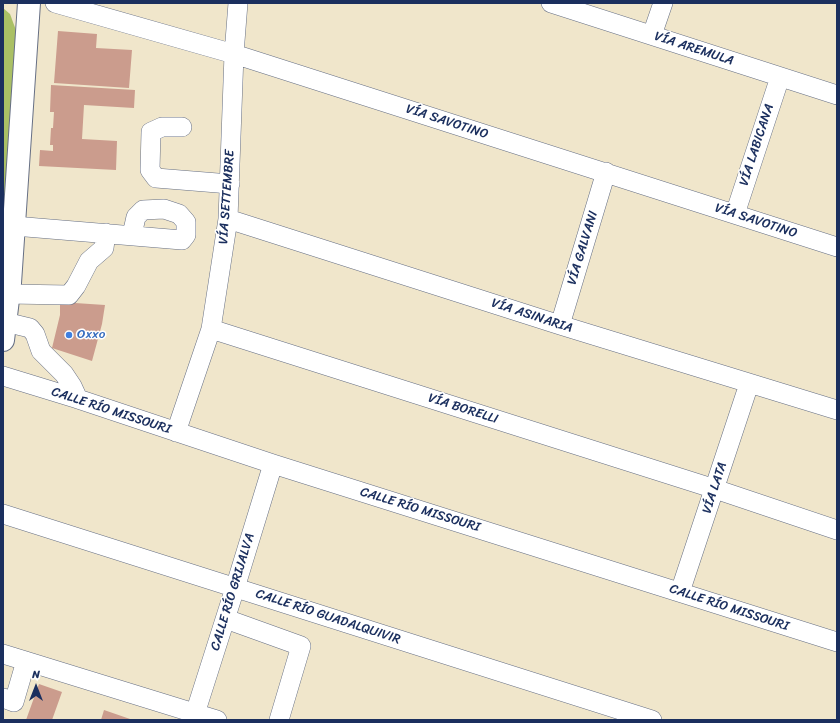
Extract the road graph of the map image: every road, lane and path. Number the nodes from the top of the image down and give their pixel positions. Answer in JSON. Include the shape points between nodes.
{"nodes":[{"id":1,"x":29,"y":3,"type":"edge"},
{"id":2,"x":55,"y":3,"type":"edge"},
{"id":3,"x":238,"y":3,"type":"edge"},
{"id":4,"x":551,"y":3,"type":"edge"},
{"id":5,"x":663,"y":3,"type":"edge"},
{"id":6,"x":652,"y":35,"type":"junction"},
{"id":7,"x":234,"y":54,"type":"junction"},
{"id":8,"x":780,"y":77,"type":"junction"},
{"id":9,"x":837,"y":95,"type":"edge"},
{"id":10,"x":182,"y":127,"type":"dead end"},
{"id":11,"x":606,"y":172,"type":"junction"},
{"id":12,"x":230,"y":184,"type":"junction"},
{"id":13,"x":735,"y":214,"type":"junction"},
{"id":14,"x":228,"y":219,"type":"junction"},
{"id":15,"x":14,"y":226,"type":"junction"},
{"id":16,"x":106,"y":233,"type":"junction"},
{"id":17,"x":132,"y":235,"type":"dead end"},
{"id":18,"x":837,"y":247,"type":"edge"},
{"id":19,"x":8,"y":294,"type":"junction"},
{"id":20,"x":560,"y":324,"type":"junction"},
{"id":21,"x":4,"y":328,"type":"edge"},
{"id":22,"x":211,"y":329,"type":"junction"},
{"id":23,"x":3,"y":376,"type":"edge"},
{"id":24,"x":749,"y":384,"type":"junction"},
{"id":25,"x":78,"y":399,"type":"junction"},
{"id":26,"x":837,"y":410,"type":"edge"},
{"id":27,"x":176,"y":432,"type":"junction"},
{"id":28,"x":273,"y":464,"type":"junction"},
{"id":29,"x":715,"y":489,"type":"junction"},
{"id":30,"x":3,"y":514,"type":"edge"},
{"id":31,"x":837,"y":530,"type":"edge"},
{"id":32,"x":235,"y":588,"type":"junction"},
{"id":33,"x":680,"y":592,"type":"junction"},
{"id":34,"x":226,"y":619,"type":"junction"},
{"id":35,"x":837,"y":642,"type":"edge"},
{"id":36,"x":3,"y":654,"type":"edge"},
{"id":37,"x":26,"y":661,"type":"junction"},
{"id":38,"x":3,"y":698,"type":"edge"},
{"id":39,"x":194,"y":716,"type":"edge"},
{"id":40,"x":217,"y":720,"type":"edge"},
{"id":41,"x":279,"y":720,"type":"edge"},
{"id":42,"x":652,"y":720,"type":"edge"}],
"edges":[{"from":1,"to":15,"type":"main road"},
{"from":2,"to":7,"type":"street","name":"VÍA SAVOTINO"},
{"from":3,"to":7,"type":"street","name":"VÍA SETTEMBRE"},
{"from":4,"to":6,"type":"street","name":"VÍA AREMULA"},
{"from":5,"to":6,"type":"street"},
{"from":6,"to":8,"type":"street","name":"VÍA AREMULA"},
{"from":7,"to":11,"type":"street","name":"VÍA SAVOTINO"},
{"from":7,"to":12,"type":"street","name":"VÍA SETTEMBRE"},
{"from":8,"to":9,"type":"street","name":"VÍA AREMULA"},
{"from":8,"to":13,"type":"street","name":"VÍA LABICANA"},
{"from":10,"to":12,"type":"street","via":[[162,127],[151,132],[150,170],[156,178]]},
{"from":11,"to":13,"type":"street","name":"VÍA SAVOTINO"},
{"from":11,"to":20,"type":"street","name":"VÍA GALVANI"},
{"from":12,"to":14,"type":"street","name":"VÍA SETTEMBRE"},
{"from":13,"to":18,"type":"street","name":"VÍA SAVOTINO"},
{"from":14,"to":20,"type":"street","name":"VÍA ASINARIA"},
{"from":14,"to":22,"type":"street","name":"VÍA SETTEMBRE"},
{"from":15,"to":16,"type":"street"},
{"from":15,"to":19,"type":"main road"},
{"from":16,"to":17,"type":"street"},
{"from":16,"to":19,"type":"street","via":[[104,248],[89,261],[69,295]]},
{"from":19,"to":21,"type":"main road"},
{"from":20,"to":24,"type":"street","name":"VÍA ASINARIA"},
{"from":21,"to":25,"type":"street","via":[[30,328],[41,351],[64,374]]},
{"from":22,"to":27,"type":"street","name":"VÍA SETTEMBRE"},
{"from":22,"to":29,"type":"street","name":"VÍA BORELLI"},
{"from":23,"to":25,"type":"street","name":"CALLE RÍO MISSOURI"},
{"from":24,"to":26,"type":"street","name":"VÍA ASINARIA"},
{"from":24,"to":29,"type":"street","name":"VÍA LATA"},
{"from":25,"to":27,"type":"street","name":"CALLE RÍO MISSOURI"},
{"from":27,"to":28,"type":"street","name":"CALLE RÍO MISSOURI"},
{"from":28,"to":32,"type":"street","name":"CALLE RÍO GRIJALVA"},
{"from":28,"to":33,"type":"street","name":"CALLE RÍO MISSOURI"},
{"from":29,"to":31,"type":"street","name":"VÍA BORELLI"},
{"from":29,"to":33,"type":"street","name":"VÍA LATA"},
{"from":30,"to":32,"type":"street","name":"CALLE RÍO GUADALQUIVIR"},
{"from":32,"to":34,"type":"street","name":"CALLE RÍO GRIJALVA"},
{"from":32,"to":42,"type":"street","name":"CALLE RÍO GUADALQUIVIR"},
{"from":33,"to":35,"type":"street","name":"CALLE RÍO MISSOURI"},
{"from":34,"to":39,"type":"street","name":"CALLE RÍO GRIJALVA"},
{"from":34,"to":41,"type":"street","via":[[301,646]]},
{"from":36,"to":37,"type":"street"},
{"from":37,"to":38,"type":"street","via":[[14,702]]},
{"from":37,"to":39,"type":"street"},
{"from":39,"to":40,"type":"street"}]}
